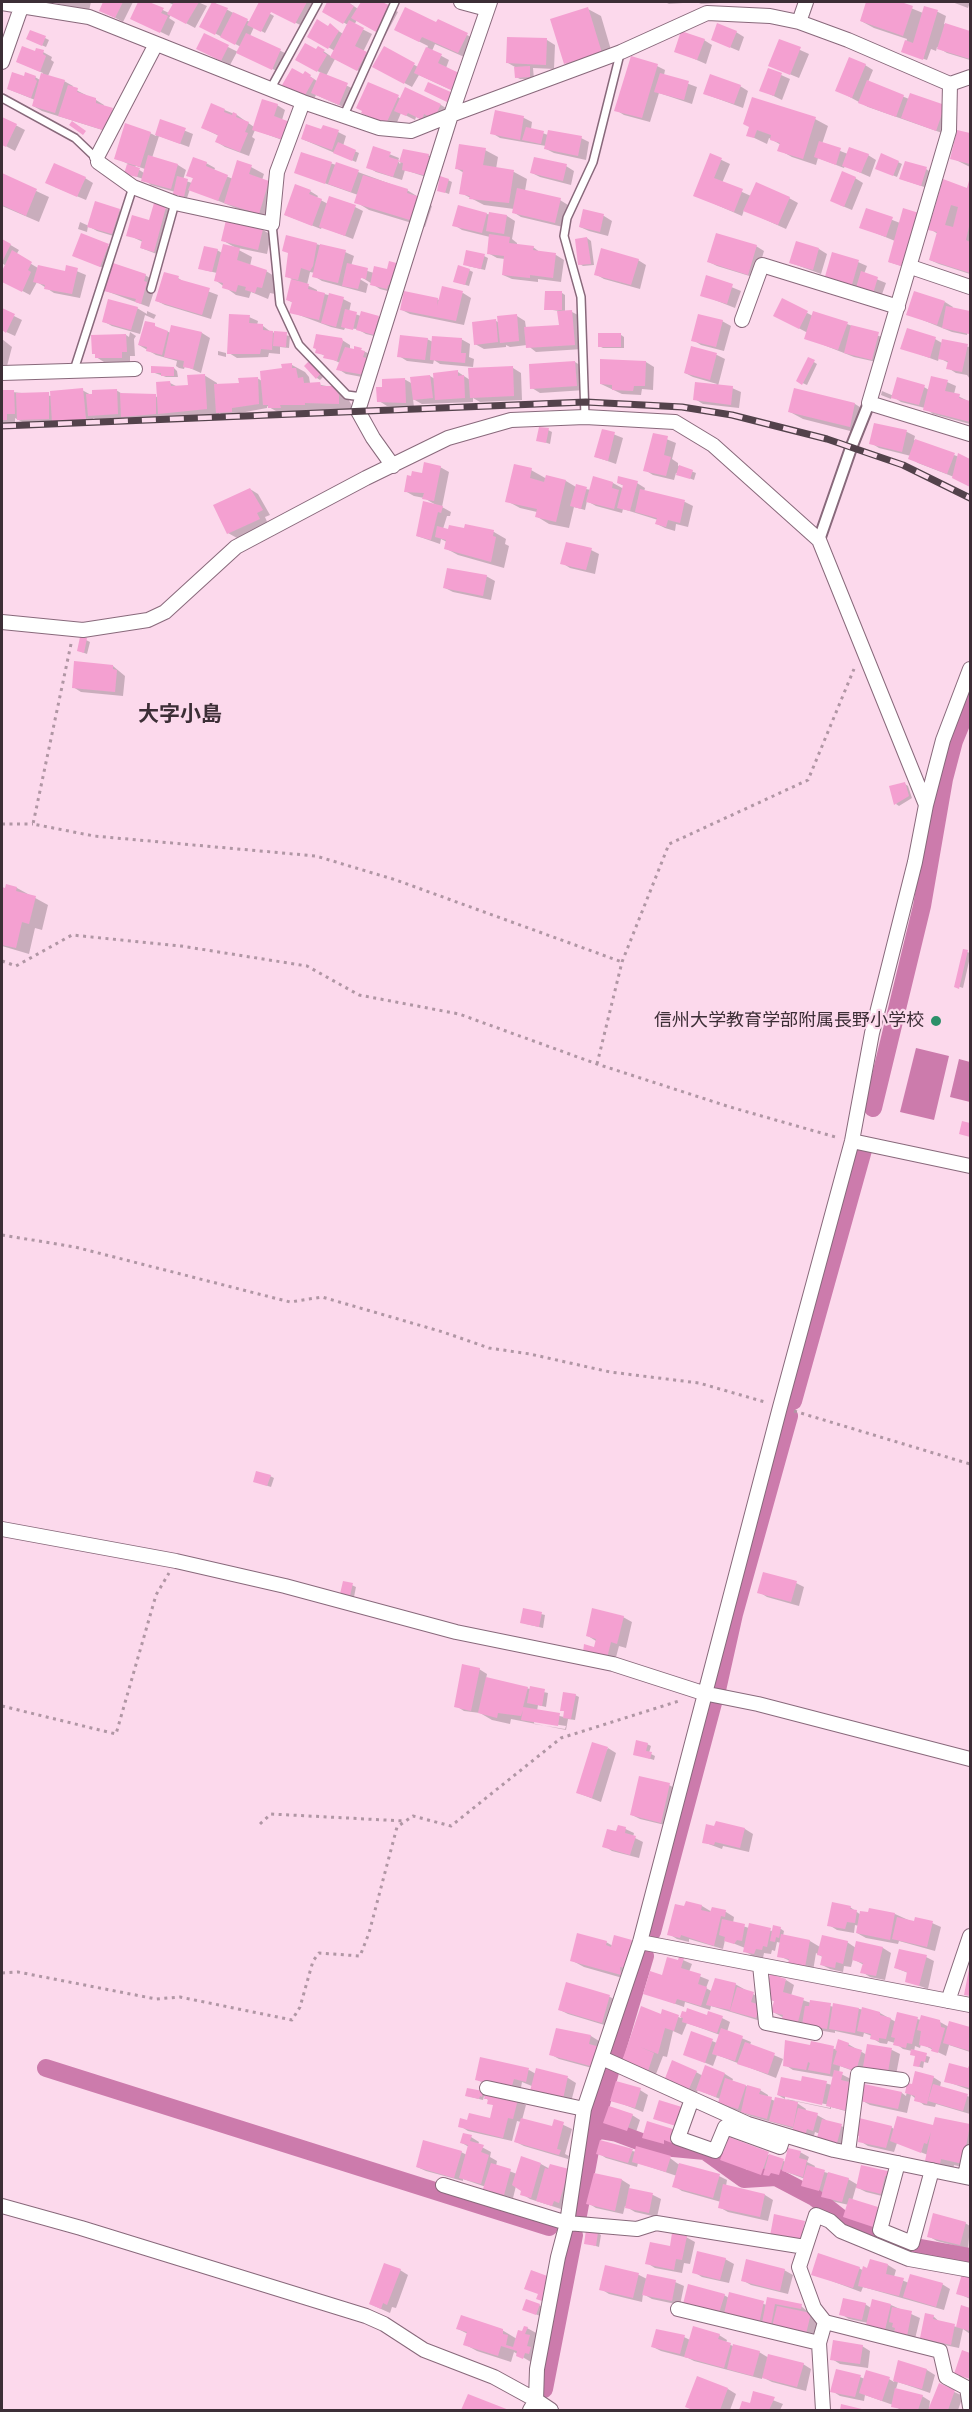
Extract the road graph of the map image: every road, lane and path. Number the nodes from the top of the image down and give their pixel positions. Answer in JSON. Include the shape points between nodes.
{"nodes":[{"id":1,"x":318,"y":2,"type":"edge"},
{"id":2,"x":395,"y":2,"type":"edge"},
{"id":3,"x":461,"y":2,"type":"edge"},
{"id":4,"x":806,"y":2,"type":"edge"},
{"id":5,"x":2,"y":3,"type":"edge"},
{"id":6,"x":21,"y":4,"type":"edge"},
{"id":7,"x":489,"y":5,"type":"edge"},
{"id":8,"x":799,"y":22,"type":"junction"},
{"id":9,"x":156,"y":44,"type":"junction"},
{"id":10,"x":621,"y":52,"type":"junction"},
{"id":11,"x":2,"y":62,"type":"edge"},
{"id":12,"x":970,"y":77,"type":"edge"},
{"id":13,"x":950,"y":84,"type":"junction"},
{"id":14,"x":272,"y":88,"type":"junction"},
{"id":15,"x":2,"y":98,"type":"edge"},
{"id":16,"x":303,"y":102,"type":"junction"},
{"id":17,"x":344,"y":115,"type":"junction"},
{"id":18,"x":451,"y":115,"type":"junction"},
{"id":19,"x":97,"y":160,"type":"junction"},
{"id":20,"x":133,"y":187,"type":"junction"},
{"id":21,"x":175,"y":203,"type":"junction"},
{"id":22,"x":272,"y":224,"type":"junction"},
{"id":23,"x":911,"y":267,"type":"junction"},
{"id":24,"x":970,"y":287,"type":"edge"},
{"id":25,"x":151,"y":289,"type":"dead end"},
{"id":26,"x":898,"y":307,"type":"junction"},
{"id":27,"x":741,"y":320,"type":"dead end"},
{"id":28,"x":135,"y":369,"type":"dead end"},
{"id":29,"x":74,"y":370,"type":"junction"},
{"id":30,"x":2,"y":373,"type":"edge"},
{"id":31,"x":362,"y":397,"type":"junction"},
{"id":32,"x":869,"y":403,"type":"junction"},
{"id":33,"x":585,"y":417,"type":"junction"},
{"id":34,"x":970,"y":434,"type":"edge"},
{"id":35,"x":393,"y":466,"type":"junction"},
{"id":36,"x":819,"y":540,"type":"junction"},
{"id":37,"x":2,"y":622,"type":"edge"},
{"id":38,"x":74,"y":629,"type":"junction"},
{"id":39,"x":863,"y":649,"type":"junction"},
{"id":40,"x":970,"y":669,"type":"edge"},
{"id":41,"x":926,"y":805,"type":"junction"},
{"id":42,"x":2,"y":824,"type":"edge"},
{"id":43,"x":33,"y":824,"type":"junction"},
{"id":44,"x":2,"y":961,"type":"edge"},
{"id":45,"x":622,"y":962,"type":"junction"},
{"id":46,"x":597,"y":1064,"type":"junction"},
{"id":47,"x":852,"y":1141,"type":"junction"},
{"id":48,"x":970,"y":1166,"type":"edge"},
{"id":49,"x":2,"y":1235,"type":"edge"},
{"id":50,"x":780,"y":1407,"type":"junction"},
{"id":51,"x":970,"y":1464,"type":"edge"},
{"id":52,"x":2,"y":1529,"type":"edge"},
{"id":53,"x":176,"y":1562,"type":"junction"},
{"id":54,"x":704,"y":1694,"type":"junction"},
{"id":55,"x":2,"y":1706,"type":"edge"},
{"id":56,"x":970,"y":1759,"type":"edge"},
{"id":57,"x":405,"y":1821,"type":"junction"},
{"id":58,"x":260,"y":1824,"type":"dead end"},
{"id":59,"x":970,"y":1936,"type":"edge"},
{"id":60,"x":640,"y":1942,"type":"junction"},
{"id":61,"x":760,"y":1965,"type":"junction"},
{"id":62,"x":2,"y":1973,"type":"edge"},
{"id":63,"x":948,"y":2001,"type":"junction"},
{"id":64,"x":970,"y":2005,"type":"edge"},
{"id":65,"x":815,"y":2033,"type":"dead end"},
{"id":66,"x":602,"y":2058,"type":"junction"},
{"id":67,"x":902,"y":2080,"type":"dead end"},
{"id":68,"x":487,"y":2088,"type":"dead end"},
{"id":69,"x":692,"y":2099,"type":"junction"},
{"id":70,"x":584,"y":2109,"type":"junction"},
{"id":71,"x":784,"y":2135,"type":"junction"},
{"id":72,"x":848,"y":2152,"type":"junction"},
{"id":73,"x":970,"y":2152,"type":"edge"},
{"id":74,"x":898,"y":2163,"type":"junction"},
{"id":75,"x":933,"y":2170,"type":"junction"},
{"id":76,"x":968,"y":2177,"type":"edge"},
{"id":77,"x":443,"y":2185,"type":"dead end"},
{"id":78,"x":2,"y":2206,"type":"edge"},
{"id":79,"x":567,"y":2223,"type":"junction"},
{"id":80,"x":805,"y":2247,"type":"junction"},
{"id":81,"x":970,"y":2270,"type":"edge"},
{"id":82,"x":678,"y":2309,"type":"dead end"},
{"id":83,"x":825,"y":2322,"type":"junction"},
{"id":84,"x":819,"y":2343,"type":"junction"},
{"id":85,"x":533,"y":2405,"type":"edge"},
{"id":86,"x":970,"y":2409,"type":"edge"},
{"id":87,"x":551,"y":2410,"type":"edge"},
{"id":88,"x":823,"y":2410,"type":"edge"}],
"edges":[{"from":1,"to":14,"type":"lane"},
{"from":2,"to":17,"type":"lane"},
{"from":3,"to":7,"type":"street"},
{"from":4,"to":8,"type":"street"},
{"from":5,"to":6,"type":"street"},
{"from":6,"to":9,"type":"street","via":[[89,17]]},
{"from":6,"to":11,"type":"street"},
{"from":7,"to":18,"type":"street"},
{"from":8,"to":10,"type":"street","via":[[770,16],[707,13]]},
{"from":8,"to":13,"type":"street"},
{"from":9,"to":14,"type":"street"},
{"from":9,"to":19,"type":"street"},
{"from":10,"to":18,"type":"street"},
{"from":10,"to":33,"type":"lane","via":[[593,162],[567,218],[564,236],[581,297]]},
{"from":12,"to":13,"type":"street"},
{"from":13,"to":23,"type":"street","via":[[949,131]]},
{"from":14,"to":16,"type":"street"},
{"from":15,"to":19,"type":"lane","via":[[75,138]]},
{"from":16,"to":17,"type":"street"},
{"from":16,"to":22,"type":"street","via":[[277,172]]},
{"from":17,"to":18,"type":"street","via":[[379,128],[411,131]]},
{"from":18,"to":31,"type":"street"},
{"from":19,"to":20,"type":"street"},
{"from":20,"to":21,"type":"street"},
{"from":20,"to":29,"type":"lane"},
{"from":21,"to":22,"type":"street"},
{"from":21,"to":25,"type":"lane"},
{"from":22,"to":31,"type":"lane","via":[[280,304],[299,345],[347,395]]},
{"from":23,"to":24,"type":"street"},
{"from":23,"to":26,"type":"street"},
{"from":26,"to":27,"type":"street","via":[[762,266]]},
{"from":26,"to":32,"type":"street"},
{"from":28,"to":29,"type":"street"},
{"from":29,"to":30,"type":"street"},
{"from":31,"to":35,"type":"street","via":[[358,411]]},
{"from":32,"to":34,"type":"street"},
{"from":32,"to":36,"type":"street"},
{"from":33,"to":35,"type":"street","via":[[511,420],[448,438]]},
{"from":33,"to":36,"type":"street","via":[[675,422],[713,445]]},
{"from":35,"to":38,"type":"street","via":[[236,547],[165,612],[148,620]]},
{"from":36,"to":39,"type":"street"},
{"from":37,"to":38,"type":"street"},
{"from":38,"to":43,"type":"path"},
{"from":39,"to":41,"type":"street"},
{"from":39,"to":45,"type":"path","via":[[808,780],[669,844]]},
{"from":40,"to":41,"type":"street","via":[[943,740]]},
{"from":41,"to":47,"type":"street","via":[[872,1033]]},
{"from":42,"to":43,"type":"path"},
{"from":43,"to":45,"type":"path","via":[[94,836],[316,856],[396,880]]},
{"from":44,"to":46,"type":"path","via":[[16,966],[72,935],[181,946],[307,966],[358,995],[459,1014]]},
{"from":45,"to":46,"type":"path"},
{"from":46,"to":47,"type":"path"},
{"from":47,"to":48,"type":"street"},
{"from":47,"to":50,"type":"street"},
{"from":49,"to":50,"type":"path","via":[[75,1247],[290,1302],[322,1297],[489,1348],[610,1372],[699,1383]]},
{"from":50,"to":51,"type":"path"},
{"from":50,"to":54,"type":"street"},
{"from":52,"to":53,"type":"street"},
{"from":53,"to":54,"type":"street","via":[[285,1586],[456,1632],[613,1664]]},
{"from":53,"to":55,"type":"path","via":[[156,1595],[116,1734]]},
{"from":54,"to":56,"type":"street","via":[[759,1704]]},
{"from":54,"to":57,"type":"path","via":[[561,1738],[451,1826],[413,1816]]},
{"from":54,"to":60,"type":"street"},
{"from":57,"to":58,"type":"path","via":[[271,1814]]},
{"from":57,"to":62,"type":"path","via":[[397,1827],[360,1956],[319,1953],[292,2020],[180,1997],[156,1999],[28,1974]]},
{"from":59,"to":63,"type":"street"},
{"from":60,"to":61,"type":"street"},
{"from":60,"to":66,"type":"street"},
{"from":61,"to":63,"type":"street"},
{"from":61,"to":65,"type":"street","via":[[766,2024]]},
{"from":63,"to":64,"type":"street"},
{"from":66,"to":69,"type":"street"},
{"from":66,"to":70,"type":"street"},
{"from":67,"to":72,"type":"street","via":[[858,2074]]},
{"from":68,"to":70,"type":"street"},
{"from":69,"to":71,"type":"street"},
{"from":69,"to":71,"type":"street","via":[[678,2138],[715,2151],[724,2127],[780,2146]]},
{"from":70,"to":79,"type":"street"},
{"from":71,"to":72,"type":"street"},
{"from":72,"to":74,"type":"street"},
{"from":73,"to":76,"type":"street"},
{"from":74,"to":75,"type":"street"},
{"from":74,"to":75,"type":"street","via":[[880,2230],[912,2243]]},
{"from":75,"to":76,"type":"street"},
{"from":77,"to":79,"type":"street"},
{"from":78,"to":85,"type":"street","via":[[366,2316],[424,2350],[494,2377]]},
{"from":79,"to":80,"type":"street","via":[[637,2229],[656,2223]]},
{"from":79,"to":85,"type":"street"},
{"from":80,"to":81,"type":"street","via":[[816,2215],[841,2231],[909,2259]]},
{"from":80,"to":83,"type":"street","via":[[799,2267],[814,2308]]},
{"from":82,"to":84,"type":"street"},
{"from":83,"to":84,"type":"street"},
{"from":83,"to":86,"type":"street","via":[[940,2351],[946,2377],[968,2388]]},
{"from":84,"to":88,"type":"street"},
{"from":85,"to":87,"type":"street"}]}
